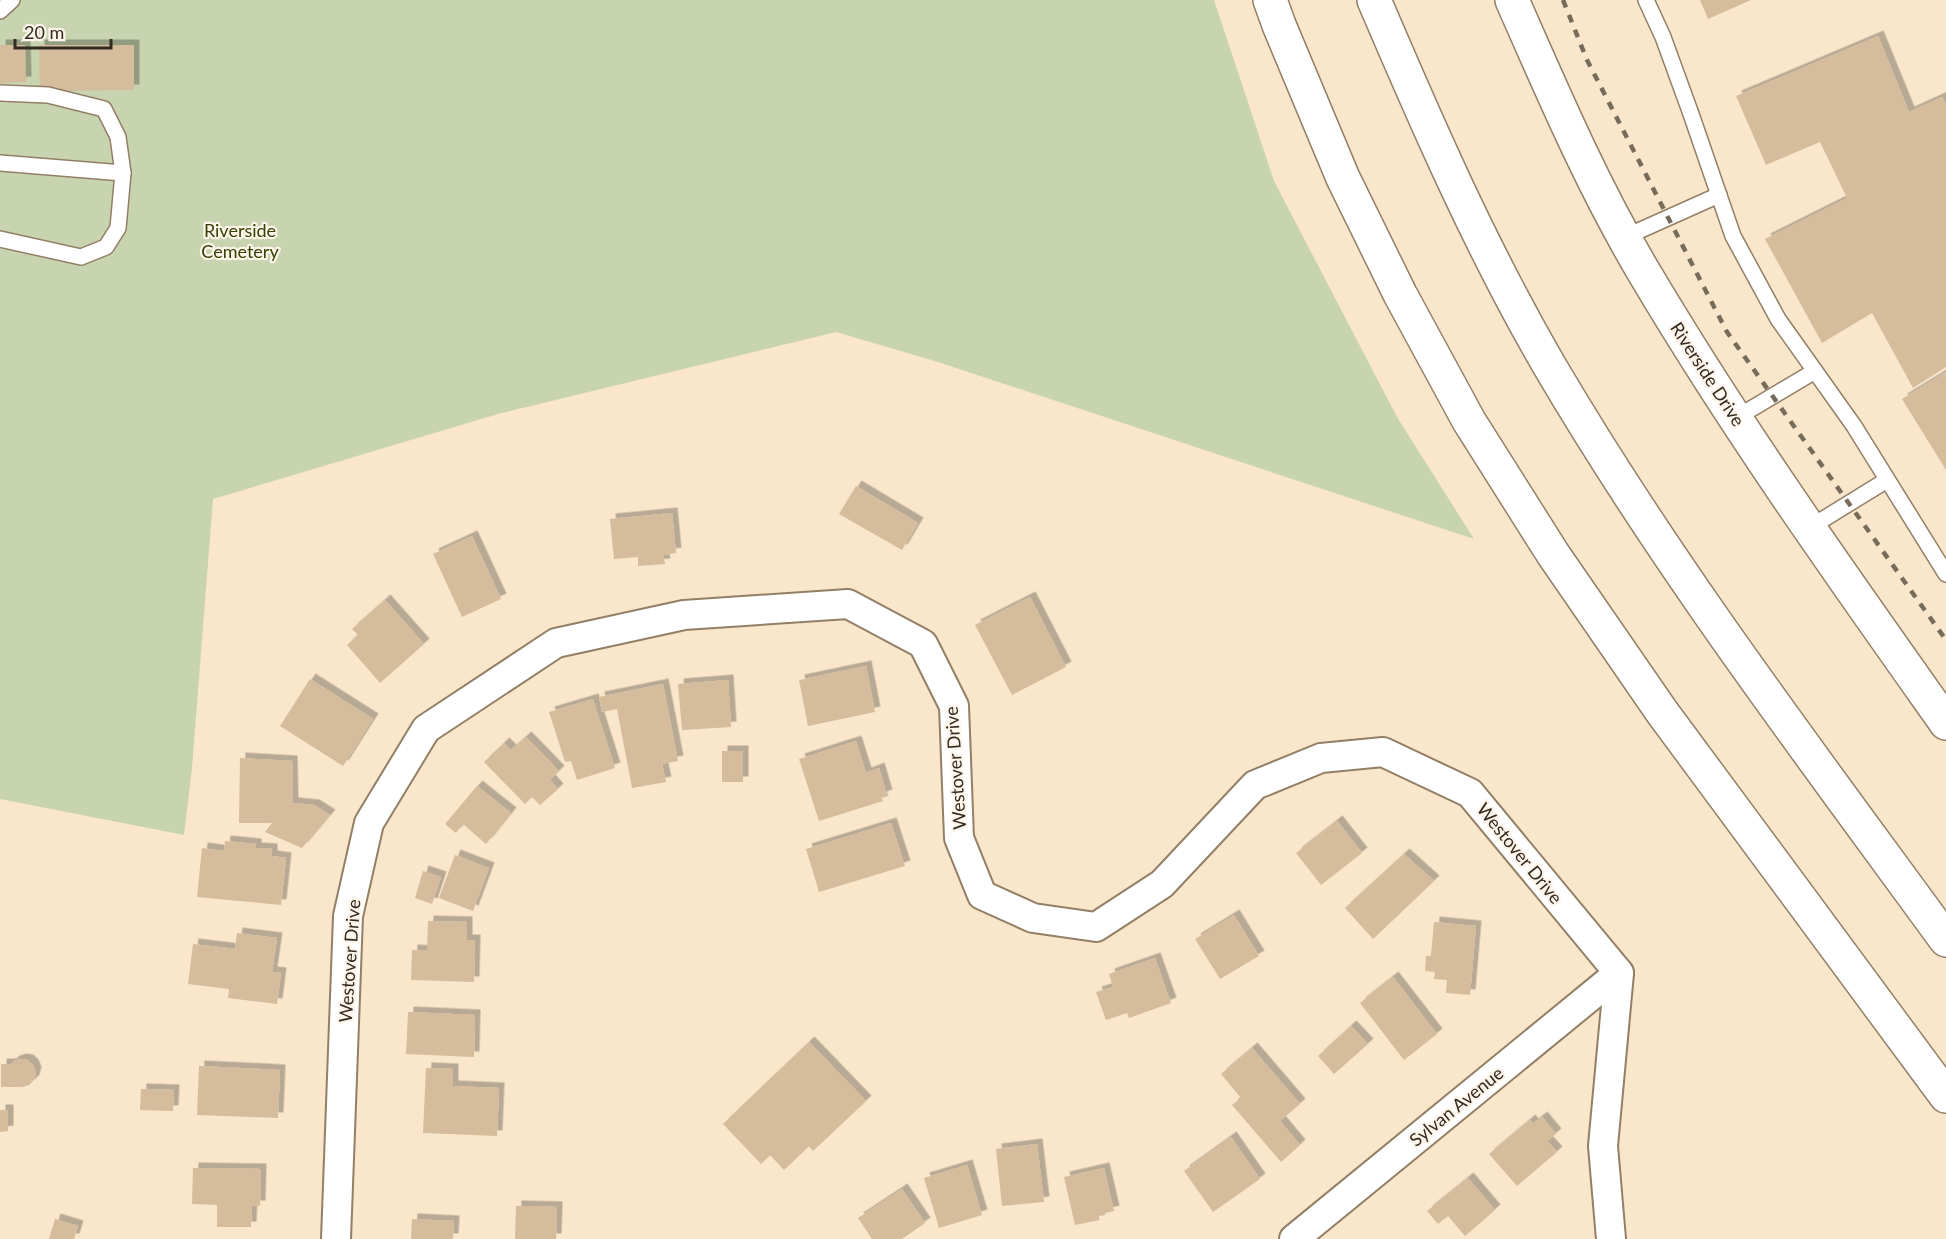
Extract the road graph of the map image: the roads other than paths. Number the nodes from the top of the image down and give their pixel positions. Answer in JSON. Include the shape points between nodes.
{"nodes":[{"id":1,"x":12,"y":0,"type":"edge"},
{"id":2,"x":1270,"y":0,"type":"edge"},
{"id":3,"x":1374,"y":0,"type":"edge"},
{"id":4,"x":1512,"y":0,"type":"edge"},
{"id":5,"x":1646,"y":0,"type":"edge"},
{"id":6,"x":0,"y":11,"type":"edge"},
{"id":7,"x":0,"y":93,"type":"edge"},
{"id":8,"x":0,"y":162,"type":"edge"},
{"id":9,"x":123,"y":173,"type":"junction"},
{"id":10,"x":1719,"y":195,"type":"junction"},
{"id":11,"x":1625,"y":237,"type":"junction"},
{"id":12,"x":0,"y":239,"type":"edge"},
{"id":13,"x":1815,"y":371,"type":"junction"},
{"id":14,"x":1736,"y":418,"type":"junction"},
{"id":15,"x":1887,"y":480,"type":"junction"},
{"id":16,"x":1809,"y":528,"type":"junction"},
{"id":17,"x":1946,"y":574,"type":"edge"},
{"id":18,"x":1946,"y":723,"type":"edge"},
{"id":19,"x":1946,"y":940,"type":"edge"},
{"id":20,"x":1619,"y":973,"type":"junction"},
{"id":21,"x":1946,"y":1096,"type":"edge"},
{"id":22,"x":336,"y":1239,"type":"edge"},
{"id":23,"x":1294,"y":1239,"type":"edge"},
{"id":24,"x":1611,"y":1239,"type":"edge"}],
"edges":[{"from":1,"to":6,"type":"lane"},
{"from":2,"to":21,"type":"main road","via":[[1343,178],[1469,421],[1553,554],[1662,712]]},
{"from":3,"to":19,"type":"main road","via":[[1440,152],[1549,365],[1739,656]]},
{"from":4,"to":11,"type":"main road","name":"Riverside Drive","via":[[1578,148]]},
{"from":5,"to":10,"type":"lane"},
{"from":7,"to":9,"type":"lane","via":[[48,95],[104,109],[118,137]]},
{"from":8,"to":9,"type":"lane"},
{"from":9,"to":12,"type":"lane","via":[[118,228],[106,247],[81,257]]},
{"from":10,"to":11,"type":"lane"},
{"from":10,"to":13,"type":"lane","via":[[1732,236],[1778,319]]},
{"from":11,"to":14,"type":"main road","name":"Riverside Drive"},
{"from":13,"to":14,"type":"lane"},
{"from":13,"to":15,"type":"lane"},
{"from":14,"to":16,"type":"main road","name":"Riverside Drive"},
{"from":15,"to":16,"type":"lane"},
{"from":15,"to":17,"type":"lane"},
{"from":16,"to":18,"type":"main road","name":"Riverside Drive"},
{"from":20,"to":22,"type":"street","name":"Westover Drive","via":[[1470,793],[1383,752],[1321,758],[1256,785],[1162,884],[1096,927],[1033,918],[982,895],[970,866],[959,838],[954,705],[923,644],[848,603],[684,615],[556,643],[426,729],[369,823],[348,916]]},
{"from":20,"to":23,"type":"street","name":"Sylvan Avenue"},
{"from":20,"to":24,"type":"street","via":[[1602,1146]]}]}
